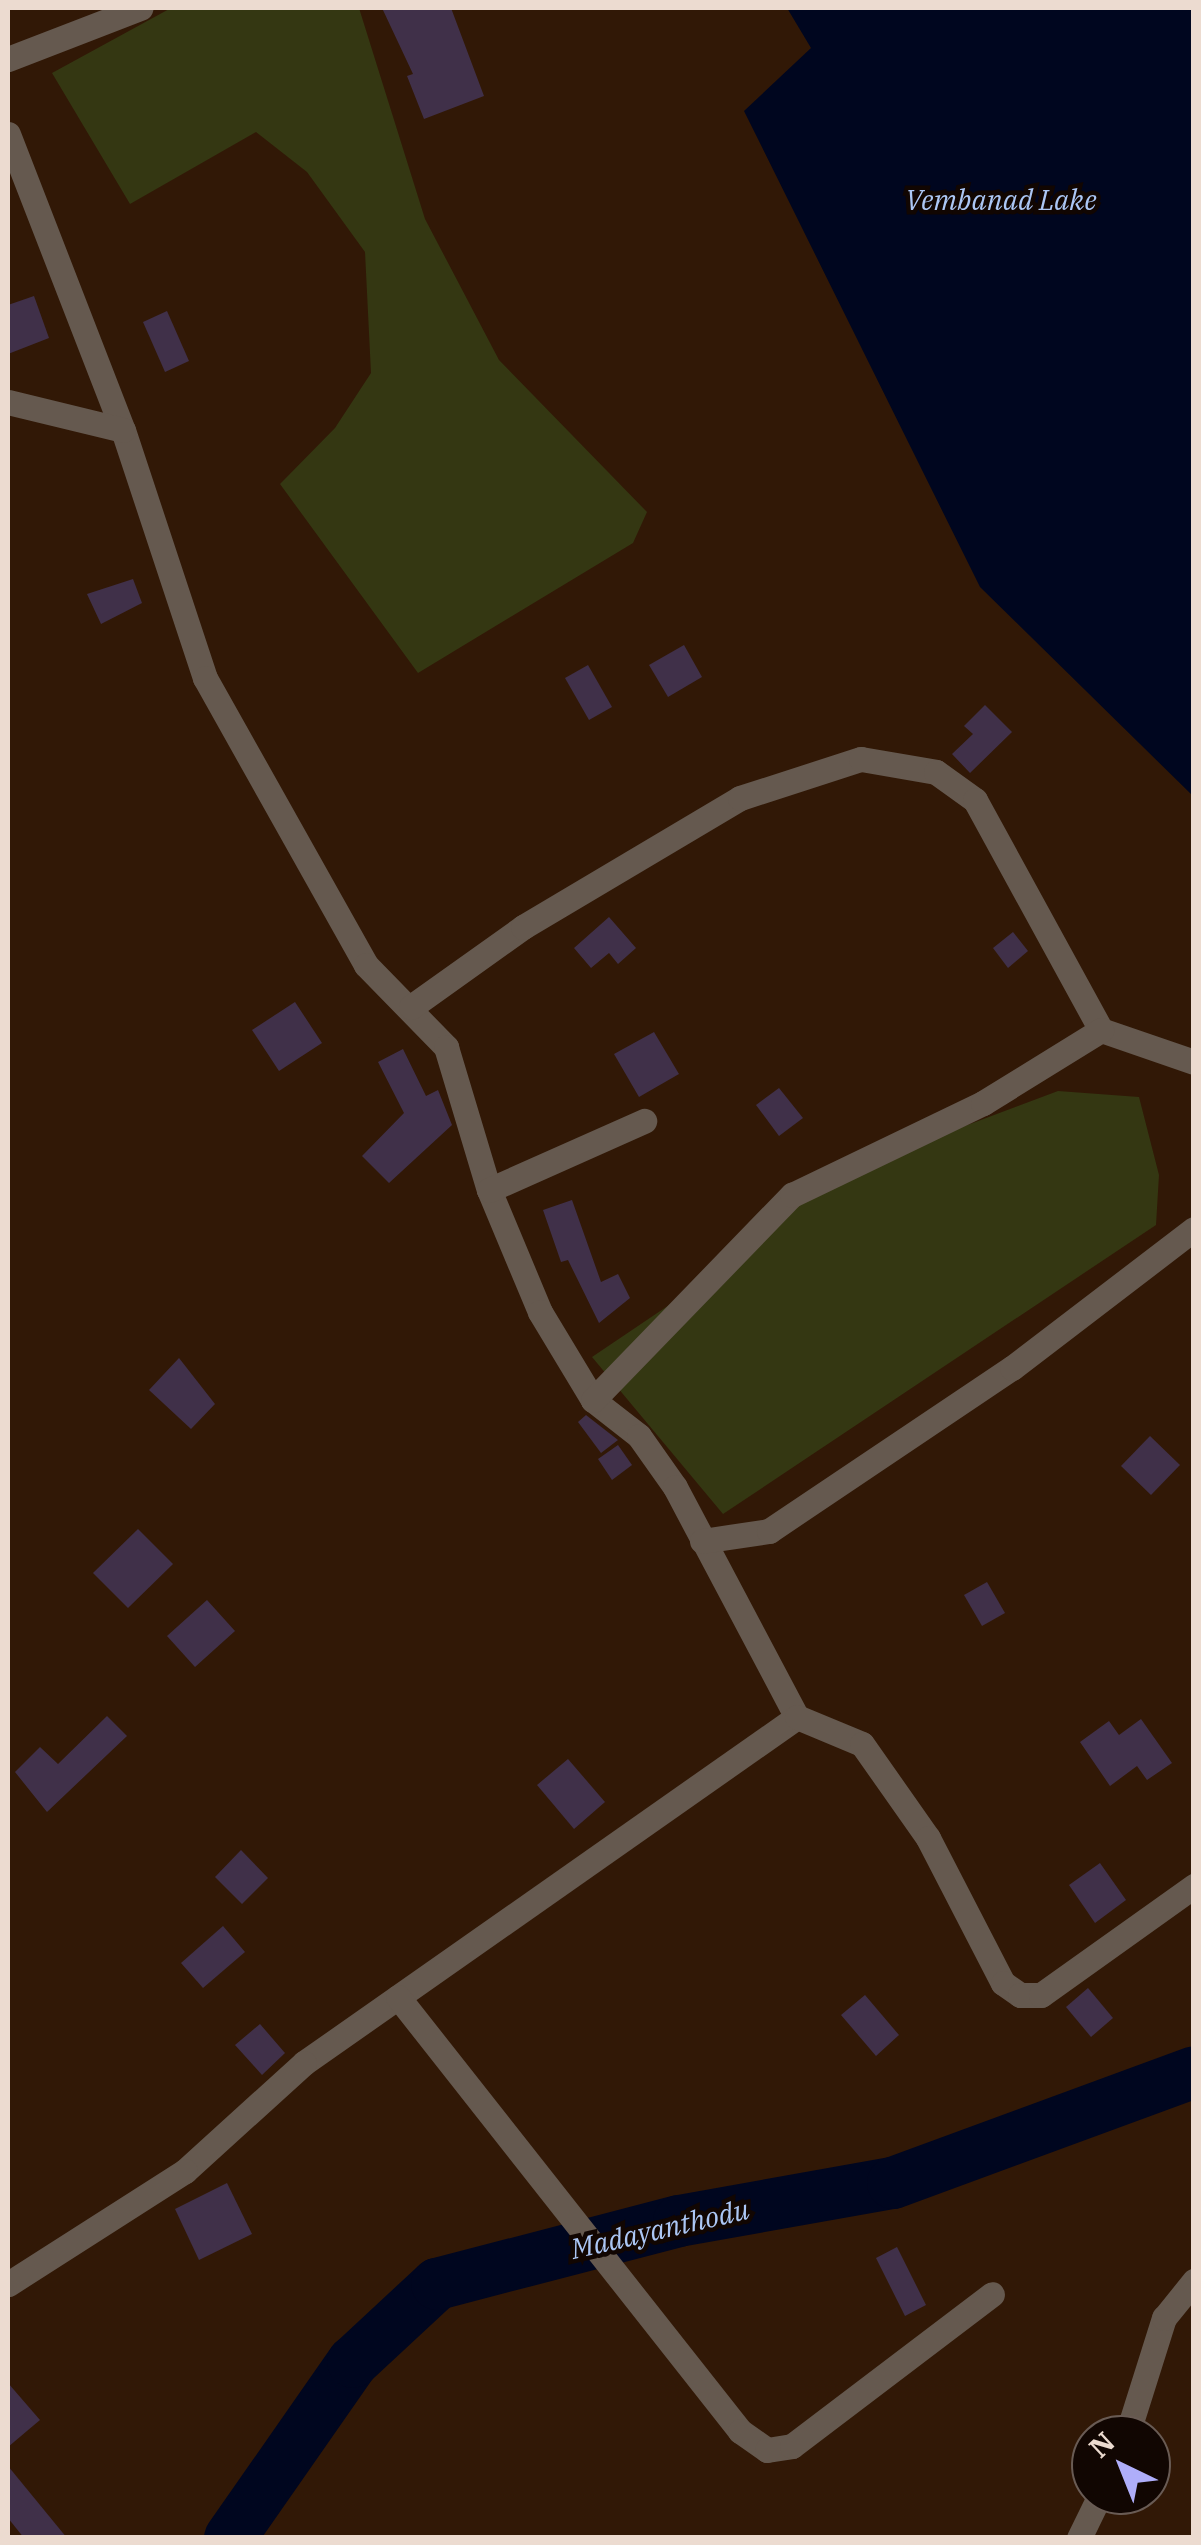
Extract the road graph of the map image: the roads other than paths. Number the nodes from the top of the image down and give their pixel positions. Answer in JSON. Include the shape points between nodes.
{"nodes":[{"id":1,"x":140,"y":8,"type":"edge"},
{"id":2,"x":8,"y":59,"type":"edge"},
{"id":3,"x":8,"y":134,"type":"edge"},
{"id":4,"x":8,"y":402,"type":"edge"},
{"id":5,"x":124,"y":430,"type":"junction"},
{"id":6,"x":411,"y":1007,"type":"junction"},
{"id":7,"x":1101,"y":1030,"type":"junction"},
{"id":8,"x":1194,"y":1062,"type":"edge"},
{"id":9,"x":644,"y":1121,"type":"dead end"},
{"id":10,"x":489,"y":1190,"type":"junction"},
{"id":11,"x":1194,"y":1229,"type":"edge"},
{"id":12,"x":593,"y":1400,"type":"junction"},
{"id":13,"x":702,"y":1541,"type":"junction"},
{"id":14,"x":797,"y":1717,"type":"junction"},
{"id":15,"x":1194,"y":1886,"type":"edge"},
{"id":16,"x":398,"y":1997,"type":"junction"},
{"id":17,"x":1194,"y":2281,"type":"edge"},
{"id":18,"x":8,"y":2284,"type":"edge"},
{"id":19,"x":992,"y":2294,"type":"dead end"},
{"id":20,"x":1133,"y":2415,"type":"edge"},
{"id":21,"x":1090,"y":2515,"type":"edge"},
{"id":22,"x":1079,"y":2538,"type":"edge"}],
"edges":[{"from":1,"to":2,"type":"street"},
{"from":3,"to":5,"type":"street"},
{"from":4,"to":5,"type":"street"},
{"from":5,"to":6,"type":"street","via":[[205,678],[366,965]]},
{"from":6,"to":7,"type":"street","via":[[523,927],[740,798],[861,760],[936,772],[975,800],[1048,922]]},
{"from":6,"to":10,"type":"street","via":[[446,1046]]},
{"from":7,"to":8,"type":"street"},
{"from":7,"to":12,"type":"street","via":[[983,1103],[792,1195]]},
{"from":9,"to":10,"type":"street"},
{"from":10,"to":12,"type":"street","via":[[540,1312]]},
{"from":11,"to":13,"type":"street","via":[[1012,1368],[769,1532]]},
{"from":12,"to":13,"type":"street","via":[[640,1436]]},
{"from":13,"to":14,"type":"street"},
{"from":14,"to":15,"type":"street","via":[[862,1744],[928,1838],[1004,1982],[1020,1995],[1042,1994]]},
{"from":14,"to":16,"type":"street"},
{"from":16,"to":18,"type":"street","via":[[304,2063],[185,2171]]},
{"from":16,"to":19,"type":"street","via":[[740,2431],[767,2450],[792,2446]]},
{"from":17,"to":20,"type":"street","via":[[1164,2318]]},
{"from":21,"to":22,"type":"street"}]}
